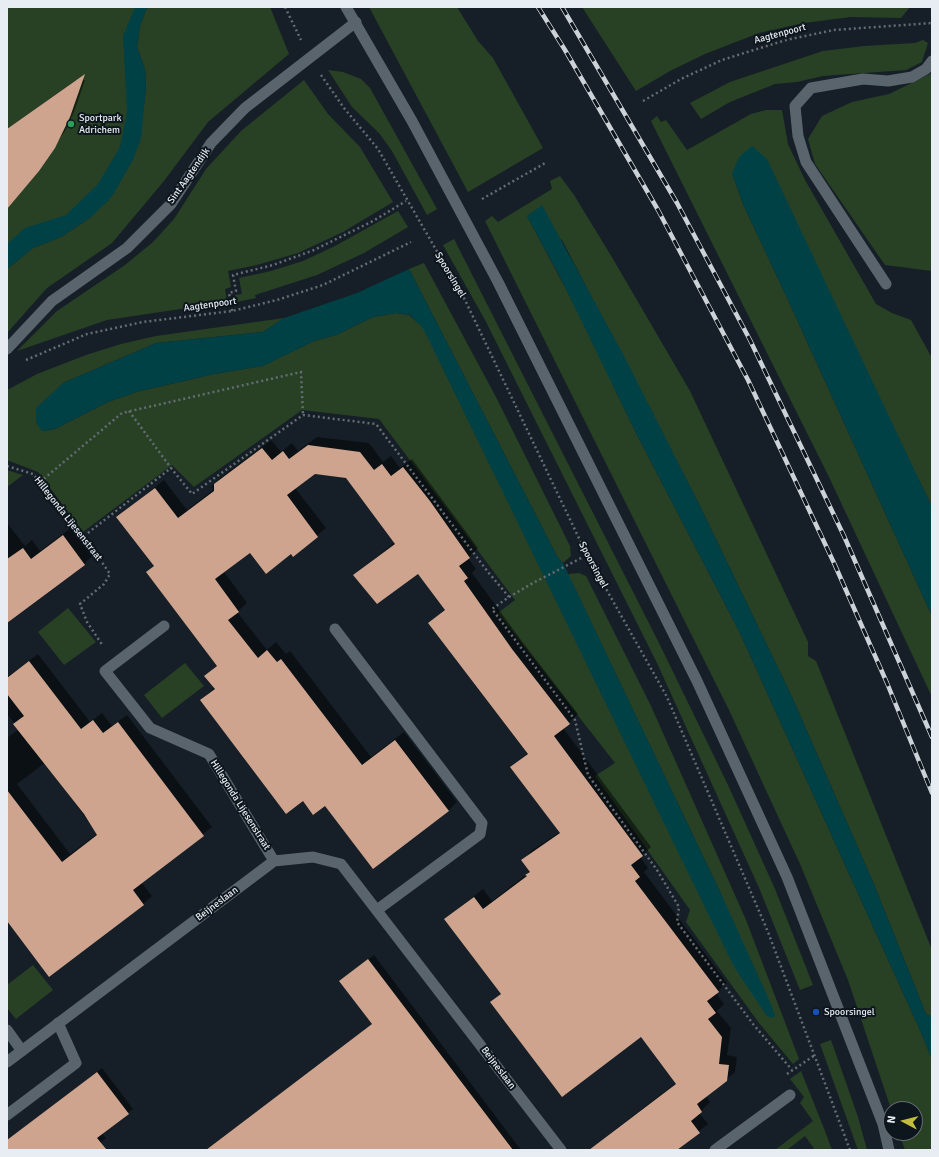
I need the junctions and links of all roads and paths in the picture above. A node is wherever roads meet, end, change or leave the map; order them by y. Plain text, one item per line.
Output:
1 (285, 7) edge
2 (346, 7) edge
3 (356, 22) junction
4 (932, 23) edge
5 (310, 58) junction
6 (932, 62) edge
7 (643, 101) dead end
8 (548, 162) dead end
9 (482, 199) dead end
10 (406, 201) junction
11 (411, 242) dead end
12 (886, 284) dead end
13 (232, 311) junction
14 (7, 349) edge
15 (24, 361) dead end
16 (129, 411) junction
17 (303, 415) junction
18 (7, 466) edge
19 (171, 468) junction
20 (40, 482) junction
21 (84, 536) junction
22 (587, 555) junction
23 (509, 597) junction
24 (164, 626) dead end
25 (335, 630) dead end
26 (115, 663) junction
27 (274, 861) junction
28 (376, 910) junction
29 (58, 1023) junction
30 (7, 1030) edge
31 (22, 1051) junction
32 (7, 1062) edge
33 (792, 1070) dead end
34 (790, 1095) dead end
35 (7, 1115) edge
36 (561, 1150) edge
37 (715, 1150) edge
38 (850, 1150) edge
39 (889, 1150) edge

1 - 5 path, Spoorsingel
2 - 3 street
3 - 5 street, Sint Aagtendijk
3 - 39 street
4 - 7 path, Aagtenpoort
5 - 10 path, Spoorsingel
5 - 14 street, Sint Aagtendijk
6 - 12 street
8 - 9 path
10 - 13 path
10 - 22 path, Spoorsingel
11 - 13 path, Aagtenpoort
13 - 15 path, Aagtenpoort
16 - 17 path
16 - 19 path
16 - 20 path
17 - 19 path
17 - 23 path
18 - 20 path, Hillegonda Lijesenstraat
19 - 21 path
20 - 21 path, Hillegonda Lijesenstraat
21 - 26 path, Hillegonda Lijesenstraat
22 - 23 path
22 - 38 path, Spoorsingel
23 - 33 path
24 - 26 street
25 - 28 street
26 - 27 street, Hillegonda Lijesenstraat
27 - 28 street, Beijneslaan
27 - 29 street, Beijneslaan
28 - 36 street, Beijneslaan
29 - 31 street, Beijneslaan
29 - 35 street
30 - 31 street
31 - 32 street, Beijneslaan
34 - 37 street

